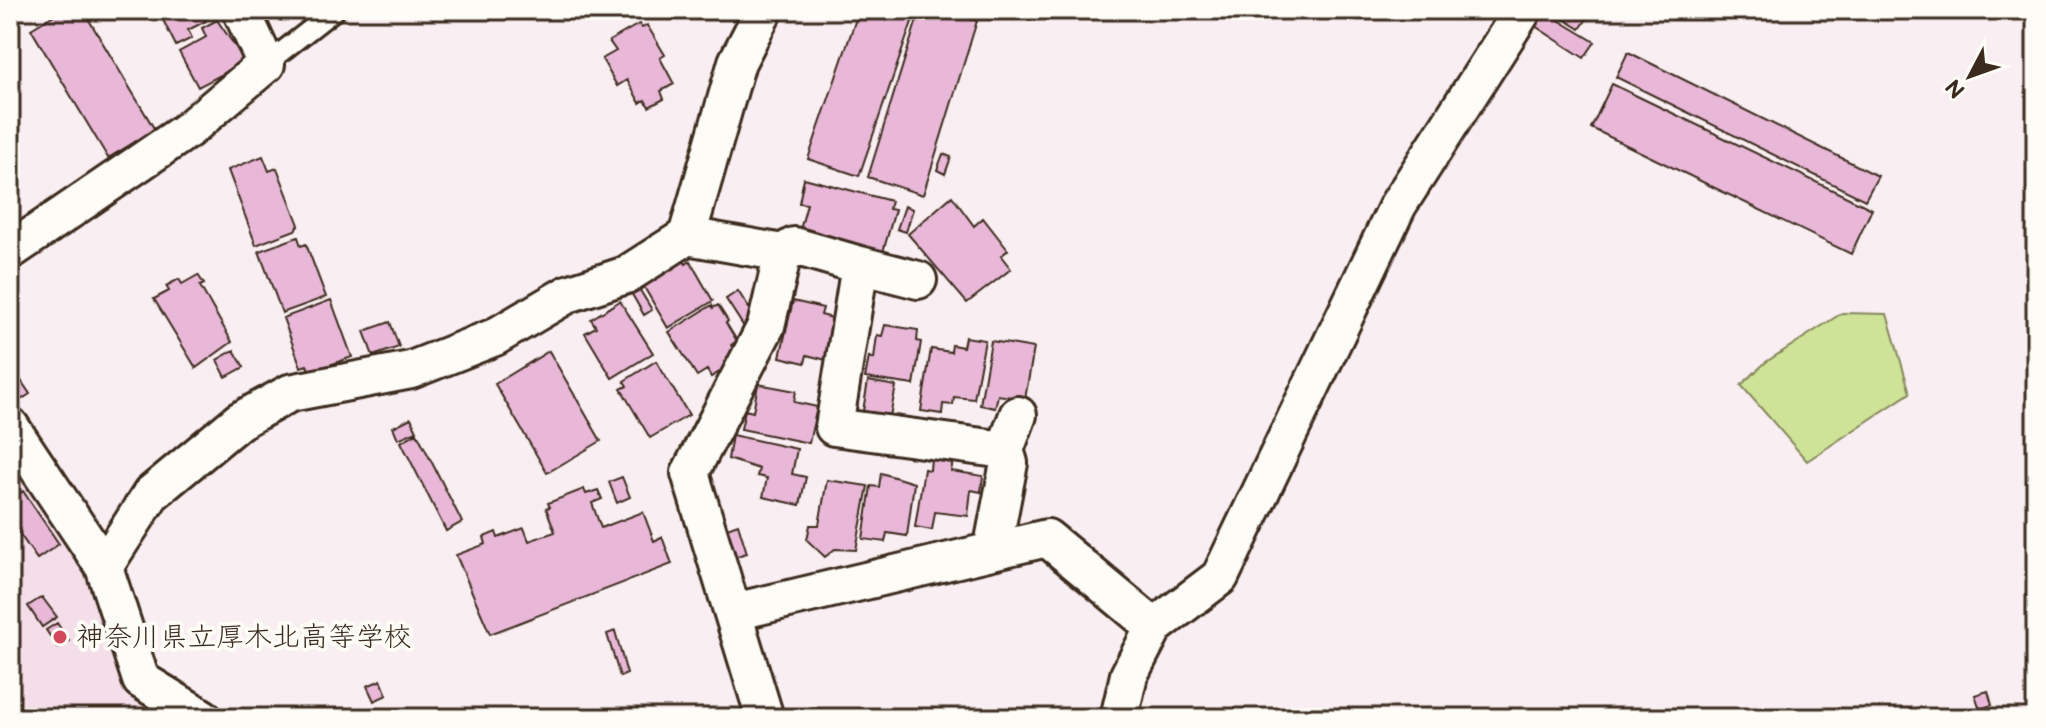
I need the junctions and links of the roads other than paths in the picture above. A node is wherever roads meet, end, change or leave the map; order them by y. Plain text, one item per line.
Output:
1 (241, 10) edge
2 (335, 10) edge
3 (764, 10) edge
4 (1523, 10) edge
5 (266, 64) junction
6 (687, 236) junction
7 (10, 251) edge
8 (783, 253) junction
9 (860, 265) junction
10 (918, 280) dead end
11 (1018, 415) dead end
12 (10, 426) edge
13 (1005, 450) junction
14 (992, 551) junction
15 (104, 567) junction
16 (734, 612) junction
17 (1154, 627) junction
18 (203, 718) edge
19 (765, 718) edge
20 (1119, 718) edge

1 - 5 street
2 - 5 lane
3 - 6 street
4 - 17 street
5 - 7 street
6 - 8 street
6 - 15 street
8 - 9 street
8 - 16 street
9 - 10 street
9 - 13 street
11 - 13 street
12 - 15 street
13 - 14 street
14 - 16 street
14 - 17 street
15 - 18 street
16 - 19 street
17 - 20 street

